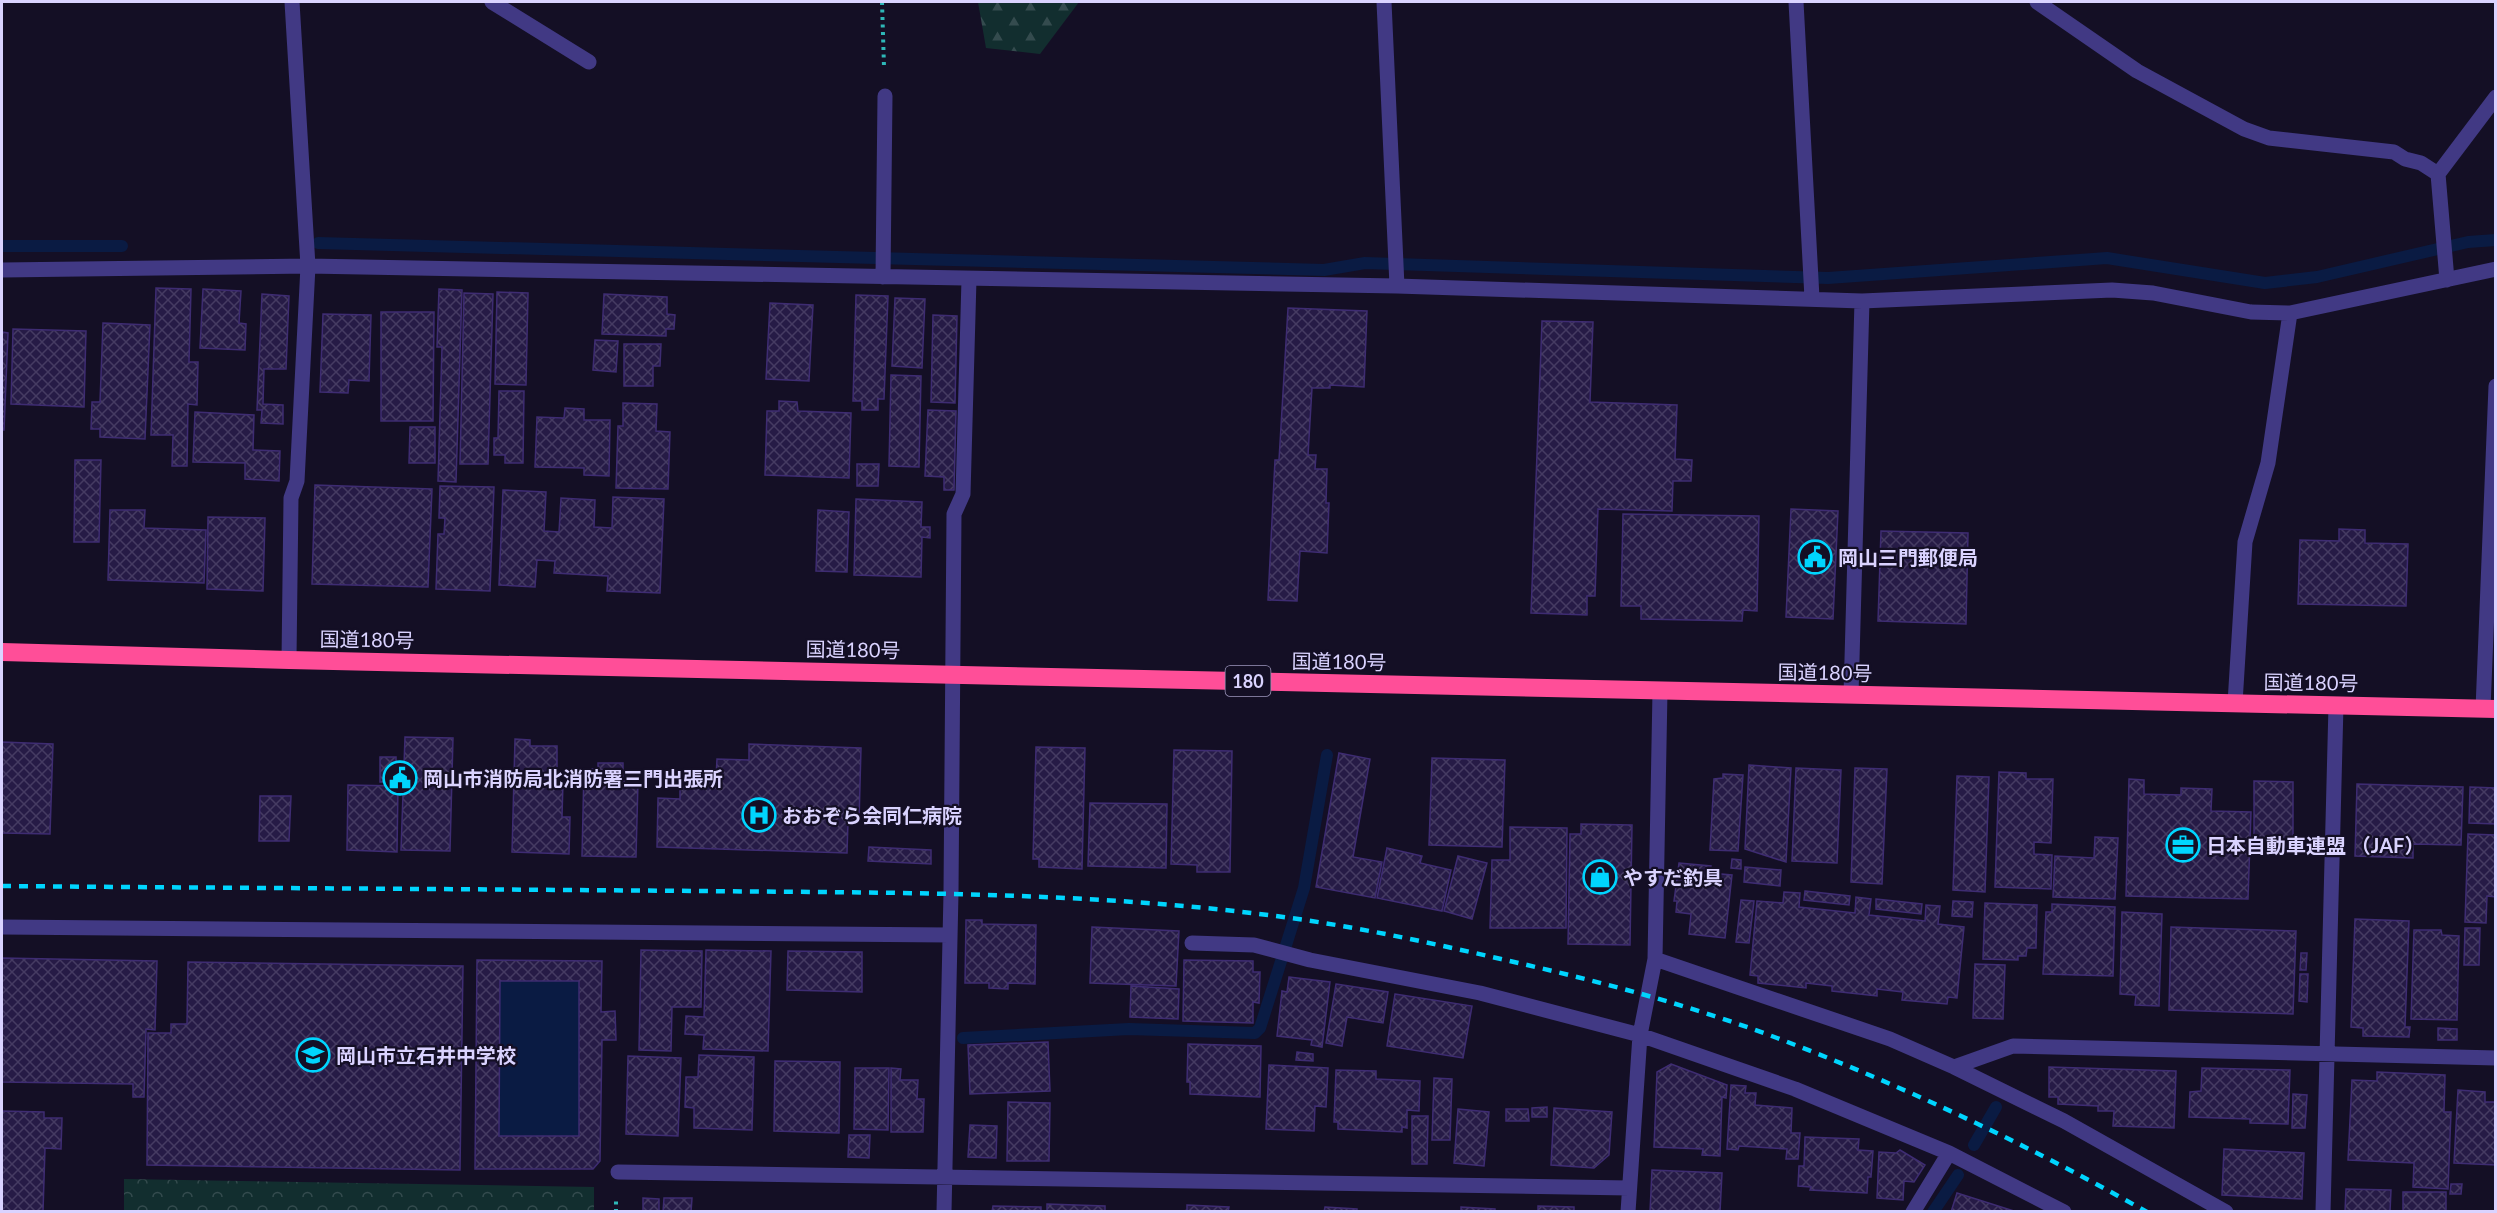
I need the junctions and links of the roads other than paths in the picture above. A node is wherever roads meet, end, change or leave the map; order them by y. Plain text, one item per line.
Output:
1 (292, 2) edge
2 (492, 2) edge
3 (1384, 2) edge
4 (1796, 2) edge
5 (2037, 2) edge
6 (589, 62) dead end
7 (885, 96) road end
8 (2496, 97) edge
9 (2438, 174) junction
10 (884, 263) junction
11 (308, 266) junction
12 (2496, 269) edge
13 (2, 270) edge
14 (969, 279) junction
15 (1397, 279) junction
16 (2447, 280) junction
17 (1811, 291) junction
18 (1862, 301) junction
19 (2290, 313) junction
20 (2496, 386) edge
21 (2, 652) edge
22 (289, 660) junction
23 (954, 674) junction
24 (1660, 691) junction
25 (1851, 695) junction
26 (2235, 703) junction
27 (2336, 705) junction
28 (2490, 709) edge
29 (2, 927) edge
30 (950, 935) junction
31 (1192, 943) dead end
32 (1655, 959) junction
33 (1640, 1035) junction
34 (2328, 1053) junction
35 (2496, 1058) edge
36 (1954, 1066) junction
37 (1949, 1153) junction
38 (618, 1172) dead end
39 (945, 1177) junction
40 (1629, 1188) junction
41 (944, 1212) edge
42 (1628, 1212) edge
43 (1913, 1212) edge
44 (2064, 1212) edge
45 (2226, 1212) edge
46 (2323, 1212) edge

1 - 11 street
2 - 6 street
3 - 15 street
4 - 17 street
5 - 9 street
7 - 10 street
8 - 9 street
9 - 16 street
10 - 11 street
10 - 14 street
11 - 13 street
11 - 22 street
12 - 16 street
14 - 15 street
14 - 23 street
15 - 17 street
16 - 19 street
17 - 18 street
18 - 19 street
18 - 25 street
19 - 26 street
20 - 28 street
21 - 22 highway, 国道180号 / 180
22 - 23 highway, 国道180号 / 180
23 - 24 highway, 国道180号 / 180
23 - 30 street
24 - 25 highway, 国道180号 / 180
24 - 32 street
25 - 26 highway, 国道180号 / 180
26 - 27 highway, 国道180号 / 180
27 - 28 highway, 国道180号 / 180
27 - 34 street
29 - 30 street
30 - 39 street
31 - 33 street
32 - 33 street
32 - 36 street
33 - 37 street
33 - 40 street
34 - 35 street
34 - 36 street
34 - 46 street
36 - 45 street
37 - 43 street
37 - 44 street
38 - 39 street
39 - 40 street
39 - 41 street
40 - 42 street

